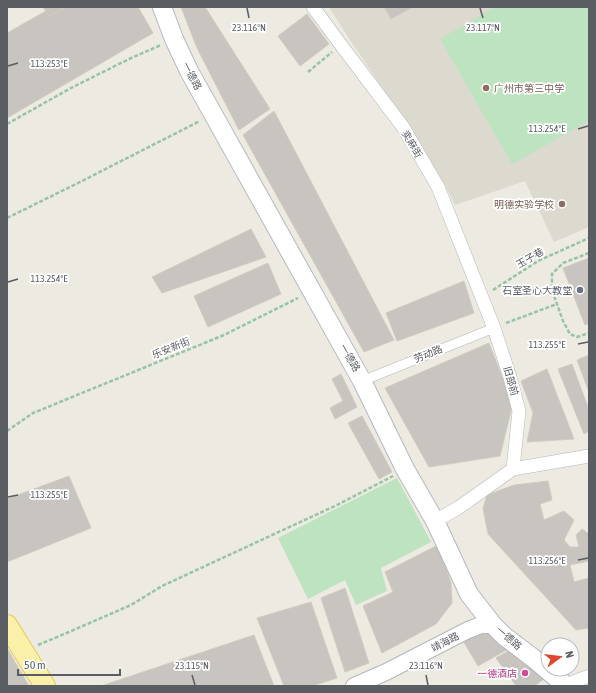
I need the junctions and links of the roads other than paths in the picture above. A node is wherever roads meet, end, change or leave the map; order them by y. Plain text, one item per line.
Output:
1 (162, 7) edge
2 (313, 7) edge
3 (482, 297) joint
4 (494, 328) junction
5 (362, 381) junction
6 (589, 456) edge
7 (513, 469) junction
8 (435, 521) junction
9 (7, 625) edge
10 (493, 625) junction
11 (589, 676) edge
12 (566, 685) edge
13 (45, 686) edge
14 (354, 686) edge

1 - 5 main road, 一德路
2 - 3 street, 卖麻街
3 - 4 street, 旧部前
4 - 5 street, 劳动路
4 - 7 street, 旧部前
5 - 8 main road, 一德路
6 - 7 street
7 - 8 street
8 - 10 main road, 一德路
9 - 13 main road
10 - 12 main road, 一德路
10 - 14 street, 靖海路
11 - 12 street

